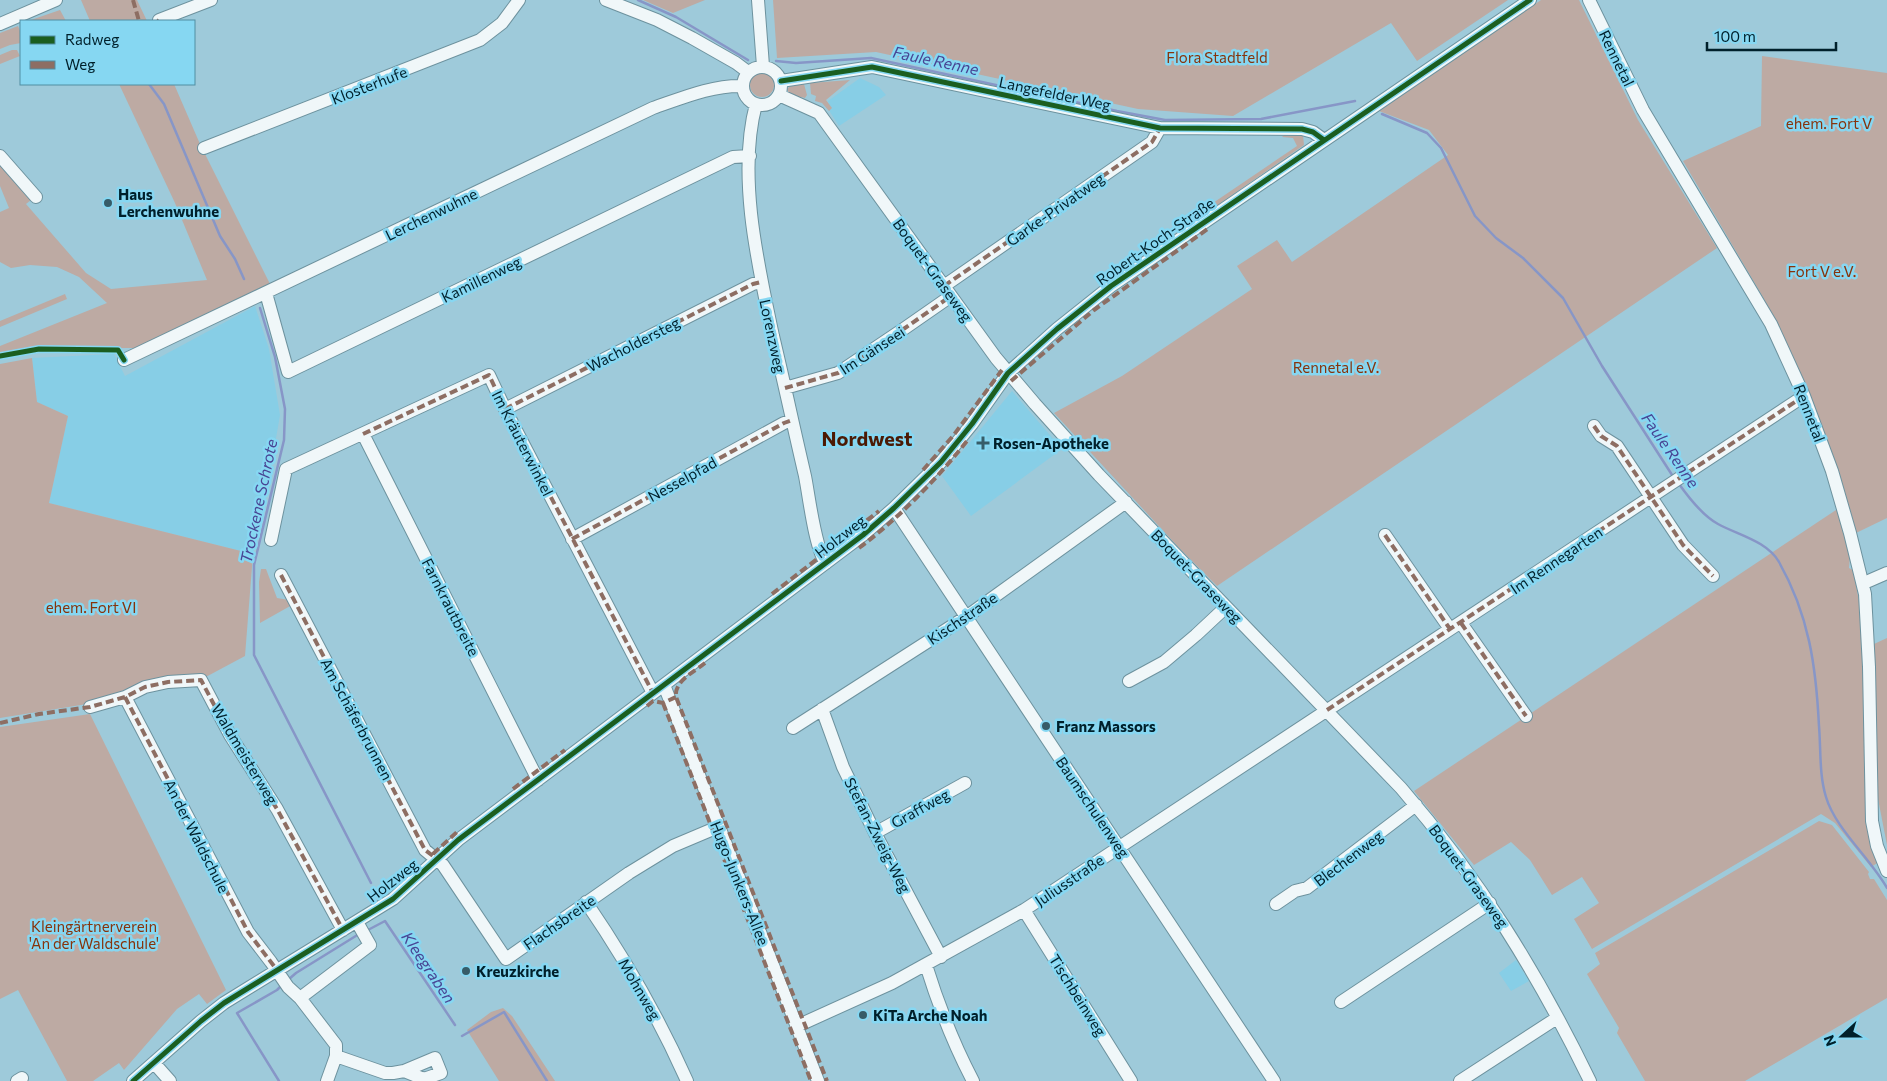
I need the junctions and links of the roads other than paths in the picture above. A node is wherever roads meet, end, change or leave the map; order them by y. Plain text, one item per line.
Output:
1 (56, 0) edge
2 (211, 0) edge
3 (519, 0) edge
4 (606, 0) edge
5 (758, 0) edge
6 (1530, 0) edge
7 (1590, 0) edge
8 (159, 20) dead end
9 (0, 24) edge
10 (763, 66) junction
11 (748, 72) junction
12 (781, 81) junction
13 (743, 86) junction
14 (779, 95) junction
15 (756, 104) junction
16 (1160, 128) junction
17 (1324, 140) junction
18 (204, 148) dead end
19 (0, 156) edge
20 (750, 156) junction
21 (36, 197) dead end
22 (761, 282) junction
23 (948, 291) junction
24 (266, 293) junction
25 (124, 360) dead end
26 (1008, 374) junction
27 (785, 388) junction
28 (1804, 396) junction
29 (505, 409) junction
30 (792, 420) junction
31 (1594, 426) dead end
32 (362, 434) junction
33 (1650, 497) junction
34 (1126, 502) junction
35 (894, 508) junction
36 (1385, 535) dead end
37 (572, 539) junction
38 (271, 540) dead end
39 (826, 563) junction
40 (1887, 573) edge
41 (281, 575) dead end
42 (1713, 576) dead end
43 (1864, 583) junction
44 (1226, 606) junction
45 (966, 617) junction
46 (1462, 623) junction
47 (1450, 629) junction
48 (1130, 681) dead end
49 (658, 689) junction
50 (125, 697) junction
51 (90, 708) dead end
52 (822, 709) junction
53 (1327, 710) junction
54 (1526, 716) dead end
55 (794, 728) dead end
56 (538, 780) junction
57 (965, 783) dead end
58 (1416, 806) junction
59 (718, 827) junction
60 (875, 833) junction
61 (1119, 847) junction
62 (437, 859) junction
63 (1887, 871) edge
64 (586, 902) junction
65 (1490, 903) junction
66 (1276, 904) dead end
67 (1024, 910) junction
68 (343, 930) junction
69 (361, 930) junction
70 (941, 957) junction
71 (926, 965) junction
72 (282, 978) junction
73 (300, 998) junction
74 (1341, 1002) dead end
75 (1557, 1018) junction
76 (797, 1026) junction
77 (336, 1056) junction
78 (154, 1063) junction
79 (404, 1070) dead end
80 (133, 1081) edge
81 (170, 1081) edge
82 (326, 1081) edge
83 (688, 1081) edge
84 (818, 1081) edge
85 (973, 1081) edge
86 (1131, 1081) edge
87 (1274, 1081) edge
88 (1460, 1081) edge
89 (1590, 1081) edge

1 - 9 street
2 - 8 street
3 - 18 street, Klosterhufe
4 - 11 street
5 - 10 street
6 - 17 street, Robert-Koch-Straße
7 - 28 street, Rennetal
10 - 11 street
10 - 12 street
11 - 13 street
12 - 14 street
12 - 16 street, Langefelder Weg
13 - 15 street
13 - 24 street, Lerchenwuhne
14 - 15 street
14 - 23 street, Boquet-Graseweg
15 - 20 street, Lorenzweg
16 - 17 street, Langefelder Weg
16 - 23 street, Garke-Privatweg
17 - 26 street, Robert-Koch-Straße
19 - 21 street
20 - 22 street, Lorenzweg
20 - 24 street, Kamillenweg
22 - 27 street, Lorenzweg
22 - 29 street, Wacholdersteg
23 - 26 street, Boquet-Graseweg
23 - 27 street, Im Gänseei
24 - 25 street, Lerchenwuhne
26 - 34 street, Boquet-Graseweg
26 - 35 street, Holzweg
27 - 30 street, Lorenzweg
28 - 33 street, Im Rennegarten
28 - 43 street, Rennetal
29 - 32 street, Im Kräuterwinkel
29 - 37 street, Im Kräuterwinkel
30 - 37 street, Nesselpfad
30 - 39 street, Lorenzweg
31 - 33 street
32 - 38 street, Im Kräuterwinkel
32 - 56 street, Farnkrautbreite
33 - 42 street
33 - 46 street, Im Rennegarten
34 - 44 street, Boquet-Graseweg
34 - 45 street, Kischstraße
35 - 39 street, Holzweg
35 - 45 street, Baumschulenweg
36 - 47 street
37 - 49 street, Im Kräuterwinkel
39 - 49 street, Holzweg
40 - 43 street
41 - 62 street, Am Schäferbrunnen
43 - 63 street, Rennetal
44 - 48 street
44 - 53 street, Boquet-Graseweg
45 - 52 street, Kischstraße
45 - 61 street, Baumschulenweg
46 - 47 street, Im Rennegarten
46 - 54 street
47 - 53 street, Im Rennegarten
49 - 56 street, Holzweg
49 - 59 street, Hugo-Junkers-Allee
50 - 51 street, Waldmeisterweg
50 - 68 street, Waldmeisterweg
50 - 72 street, An der Waldschule
52 - 55 street, Kischstraße
52 - 60 street, Stefan-Zweig-Weg
53 - 58 street, Boquet-Graseweg
53 - 61 street, Juliusstraße
56 - 62 street, Holzweg
57 - 60 street, Graffweg
58 - 65 street, Boquet-Graseweg
58 - 66 street, Blechenweg
59 - 64 street, Flachsbreite
59 - 76 street, Hugo-Junkers-Allee
60 - 70 street, Stefan-Zweig-Weg
61 - 67 street, Juliusstraße
61 - 87 street, Baumschulenweg
62 - 64 street, Flachsbreite
62 - 69 street, Holzweg
64 - 83 street, Mohnweg
65 - 74 street
65 - 75 street, Boquet-Graseweg
67 - 70 street, Juliusstraße
67 - 86 street, Tischbeinweg
68 - 69 street, Holzweg
68 - 72 street, Holzweg
69 - 73 street
70 - 71 street, Juliusstraße
71 - 76 street, Juliusstraße
71 - 85 street
72 - 73 street, An der Waldschule
72 - 78 street, Holzweg
73 - 77 street, An der Waldschule
75 - 88 street
75 - 89 street, Boquet-Graseweg
76 - 84 street, Hugo-Junkers-Allee
77 - 79 street
77 - 82 street
78 - 80 street, Holzweg
78 - 81 street

